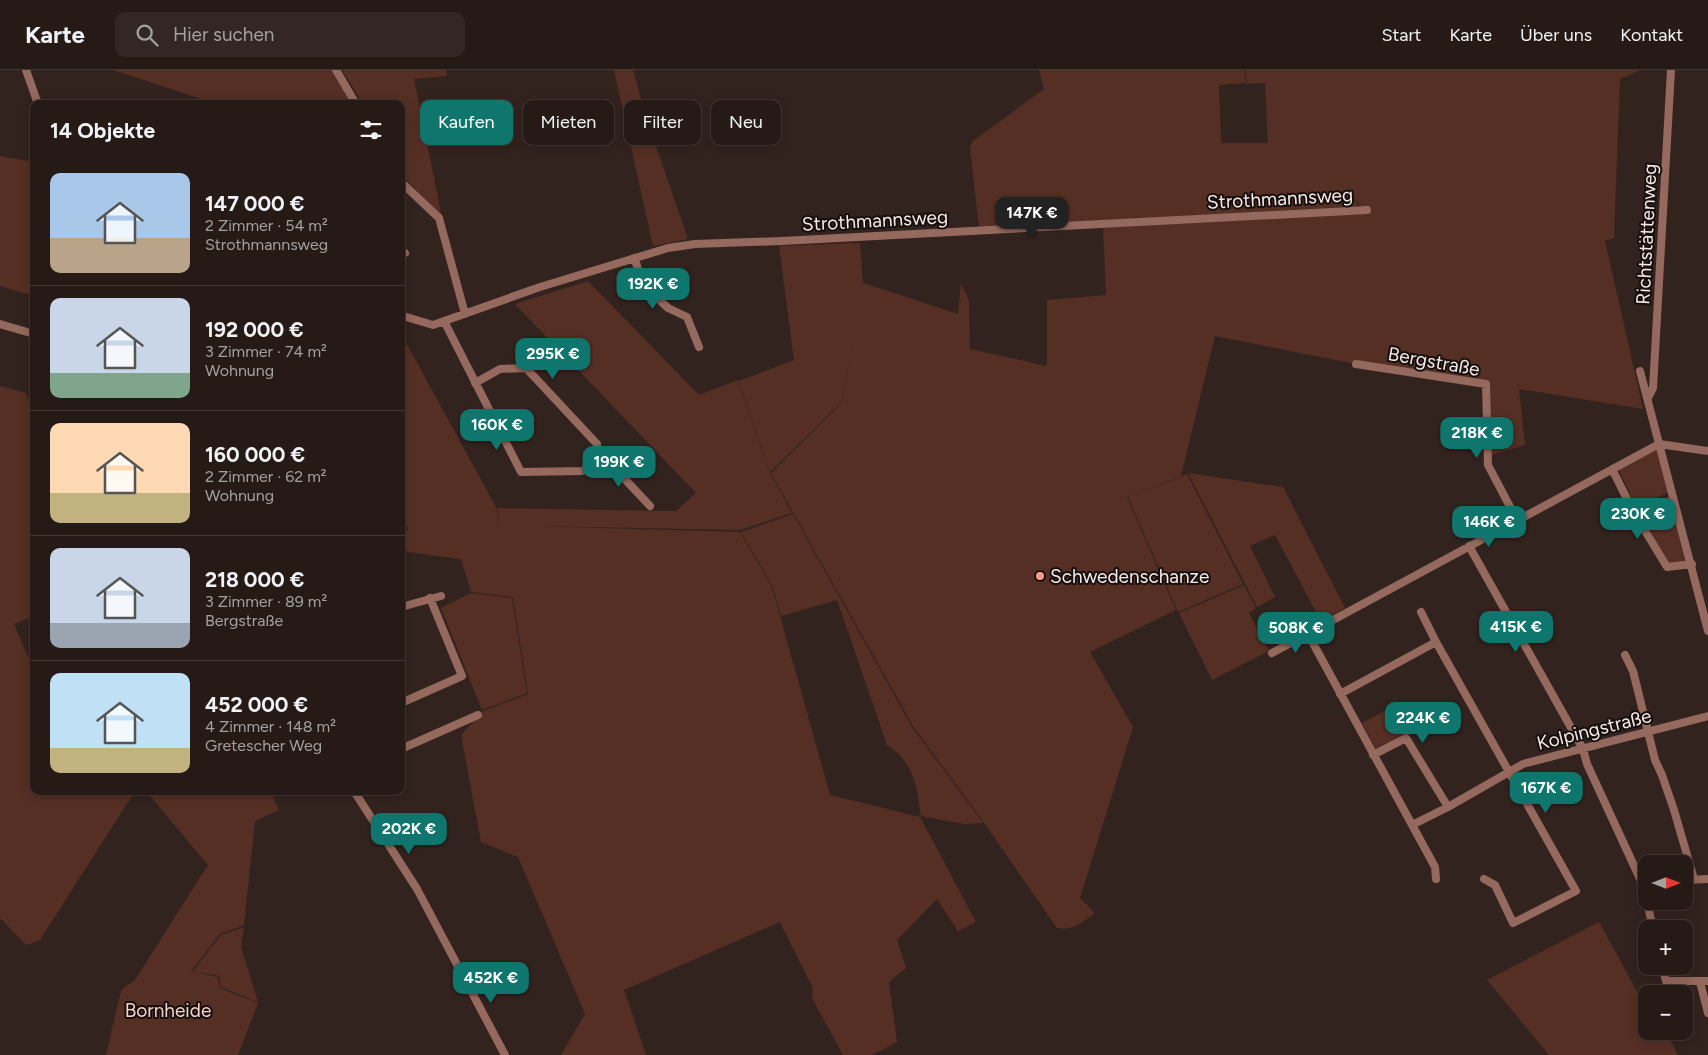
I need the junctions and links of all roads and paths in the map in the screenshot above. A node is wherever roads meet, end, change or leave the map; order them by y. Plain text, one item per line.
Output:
1 (26, 70) edge
2 (336, 70) edge
3 (1671, 70) edge
4 (37, 100) edge
5 (354, 100) edge
6 (405, 186) edge
7 (1367, 210) dead end
8 (634, 258) junction
9 (465, 314) junction
10 (405, 318) edge
11 (444, 321) junction
12 (0, 324) edge
13 (30, 333) edge
14 (699, 347) dead end
15 (1356, 364) dead end
16 (1640, 371) dead end
17 (475, 382) junction
18 (1648, 398) junction
19 (1659, 444) junction
20 (1708, 451) edge
21 (598, 455) junction
22 (1612, 469) junction
23 (650, 506) dead end
24 (1517, 520) junction
25 (1469, 546) junction
26 (1692, 564) junction
27 (441, 596) dead end
28 (430, 598) junction
29 (405, 606) edge
30 (1421, 612) dead end
31 (1708, 631) edge
32 (1308, 634) junction
33 (1436, 642) junction
34 (1272, 653) dead end
35 (1625, 656) dead end
36 (1340, 694) junction
37 (405, 701) edge
38 (478, 715) dead end
39 (1708, 716) edge
40 (1647, 733) junction
41 (405, 747) edge
42 (1583, 749) junction
43 (1373, 754) junction
44 (1509, 772) junction
45 (357, 795) edge
46 (1448, 807) junction
47 (1412, 825) junction
48 (1638, 870) edge
49 (1436, 879) dead end
50 (1484, 879) dead end
51 (1694, 879) joint
52 (1708, 879) edge
53 (1664, 975) edge
54 (1704, 982) edge
55 (1708, 1013) edge
56 (506, 1055) edge

1 - 4 street
2 - 5 street
3 - 18 street, Richtstättenweg
6 - 9 street
7 - 8 street, Strothmannsweg
8 - 9 street, Strothmannsweg
8 - 14 street
9 - 11 street, Strothmannsweg
10 - 11 street, Strothmannsweg
11 - 17 street
12 - 13 street
15 - 24 street, Bergstraße
16 - 18 street, Richtstättenweg
17 - 21 street
17 - 21 street
18 - 19 street, Richtstättenweg
19 - 20 street
19 - 22 street
19 - 26 street, Richtstättenweg
21 - 23 street
22 - 24 street
22 - 26 street
24 - 25 street
25 - 32 street
25 - 42 street
26 - 31 street, Richtstättenweg
27 - 28 street
28 - 29 street
28 - 37 street
30 - 33 street
32 - 34 street
32 - 36 street
33 - 36 street
33 - 44 street
35 - 40 street
36 - 43 street
38 - 41 street
39 - 40 street, Kolpingstraße
40 - 42 street, Kolpingstraße
40 - 51 street
42 - 44 street, Kolpingstraße
42 - 48 street
43 - 46 street
43 - 47 street
44 - 46 street, Kolpingstraße
44 - 50 street
45 - 56 street
46 - 47 street, Kolpingstraße
47 - 49 street
51 - 52 street
53 - 54 street
54 - 55 street

